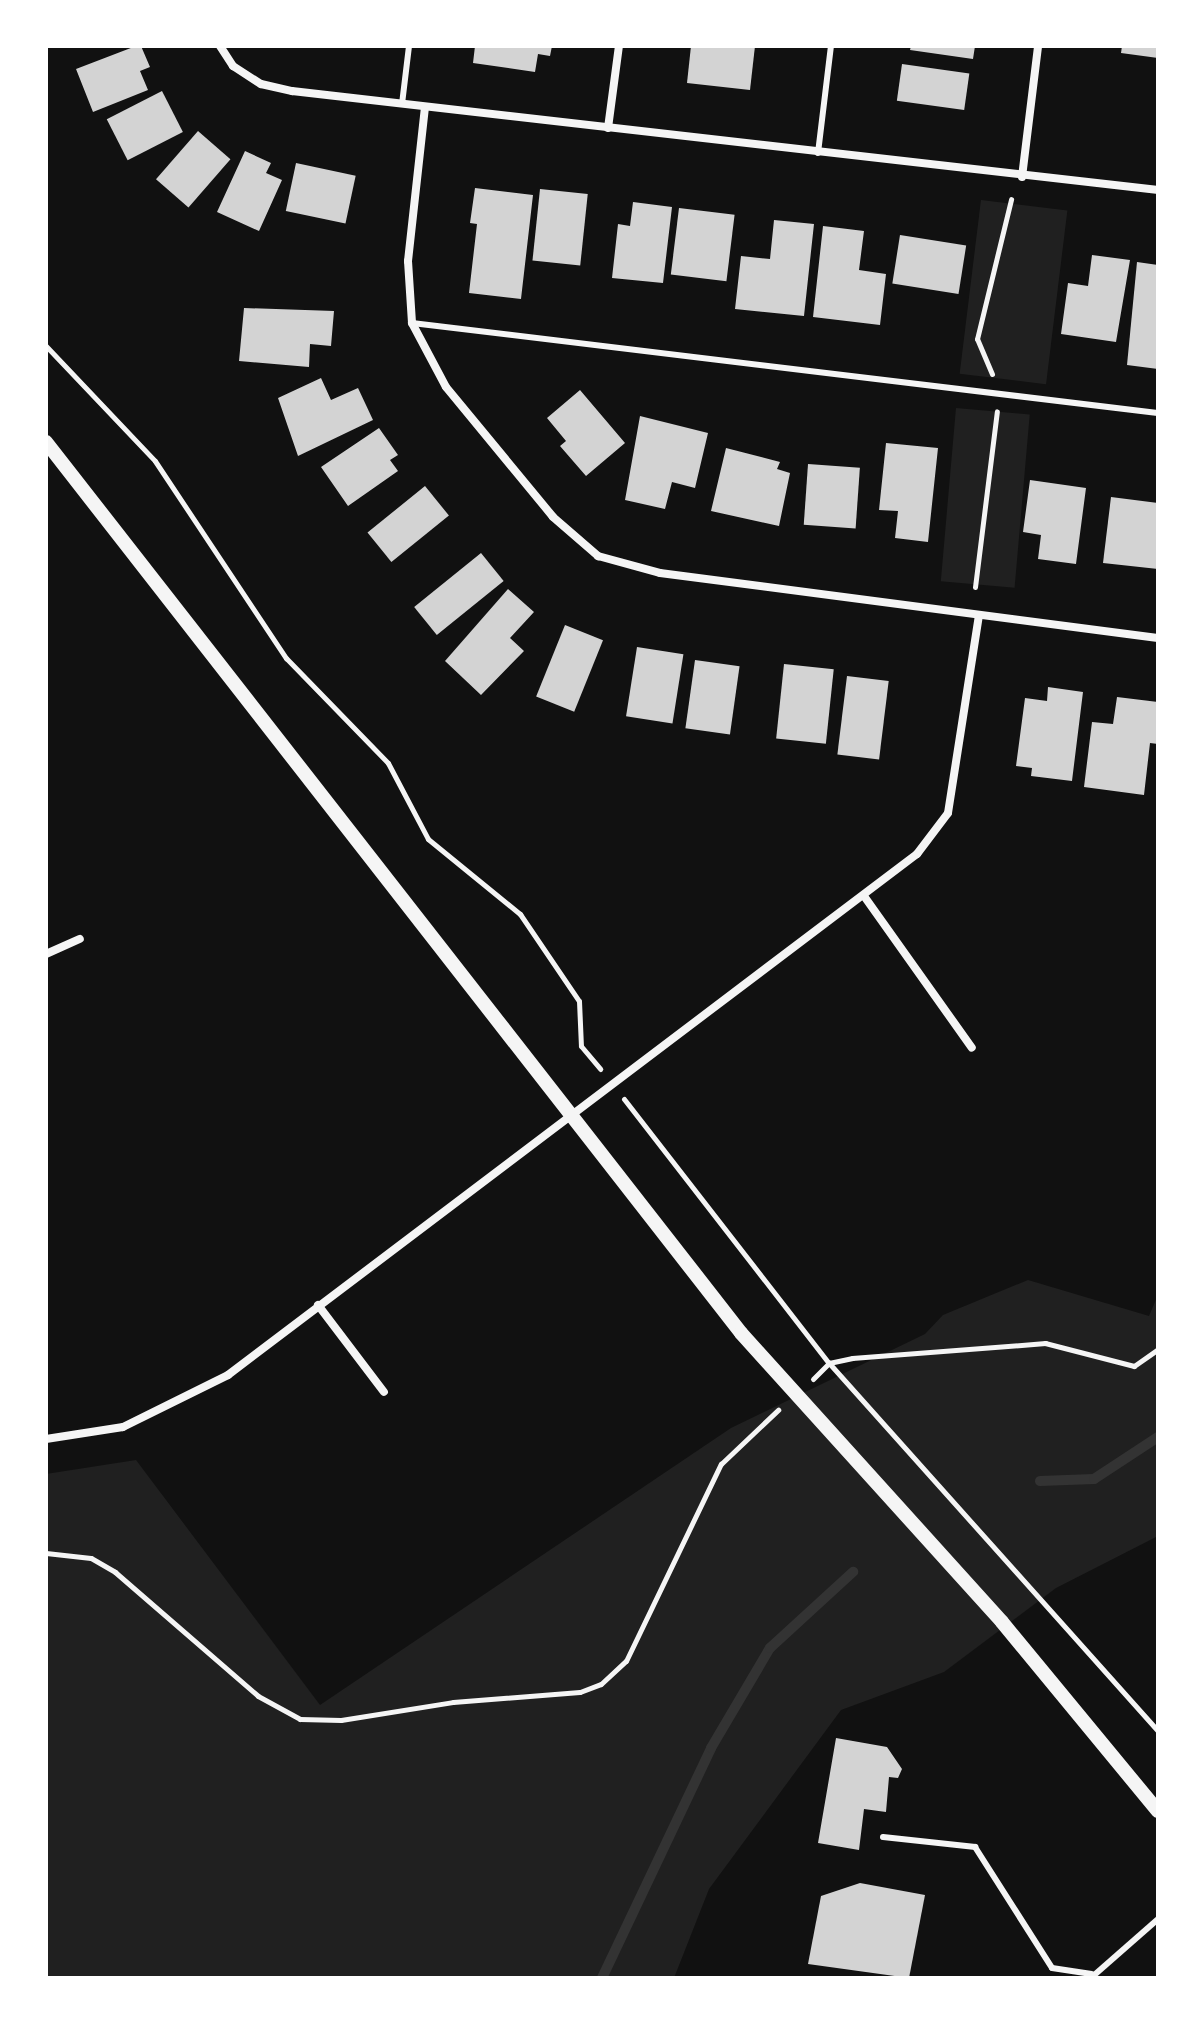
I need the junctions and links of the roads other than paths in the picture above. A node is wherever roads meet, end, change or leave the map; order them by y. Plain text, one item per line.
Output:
1 (220, 46) edge
2 (409, 46) edge
3 (619, 46) edge
4 (831, 46) edge
5 (1038, 46) edge
6 (402, 104) junction
7 (425, 107) junction
8 (608, 128) junction
9 (818, 153) junction
10 (1022, 177) junction
11 (1158, 190) edge
12 (412, 323) junction
13 (1158, 413) edge
14 (46, 442) edge
15 (979, 616) junction
16 (1158, 638) edge
17 (864, 896) junction
18 (80, 939) dead end
19 (46, 954) edge
20 (972, 1048) dead end
21 (571, 1115) junction
22 (318, 1305) junction
23 (384, 1392) dead end
24 (46, 1439) edge
25 (1158, 1811) edge
26 (883, 1837) dead end
27 (1158, 1919) edge
28 (1092, 1976) edge

1 - 6 street
2 - 6 lane
3 - 8 street
4 - 9 lane
5 - 10 street
6 - 7 street
7 - 8 street
7 - 12 street
8 - 9 street
9 - 10 street
10 - 11 street
12 - 13 lane
12 - 15 street
14 - 21 street
15 - 16 street
15 - 17 street
17 - 20 street
17 - 21 street
18 - 19 street
21 - 22 street
21 - 25 street
22 - 23 street
22 - 24 street
26 - 28 lane
27 - 28 lane

